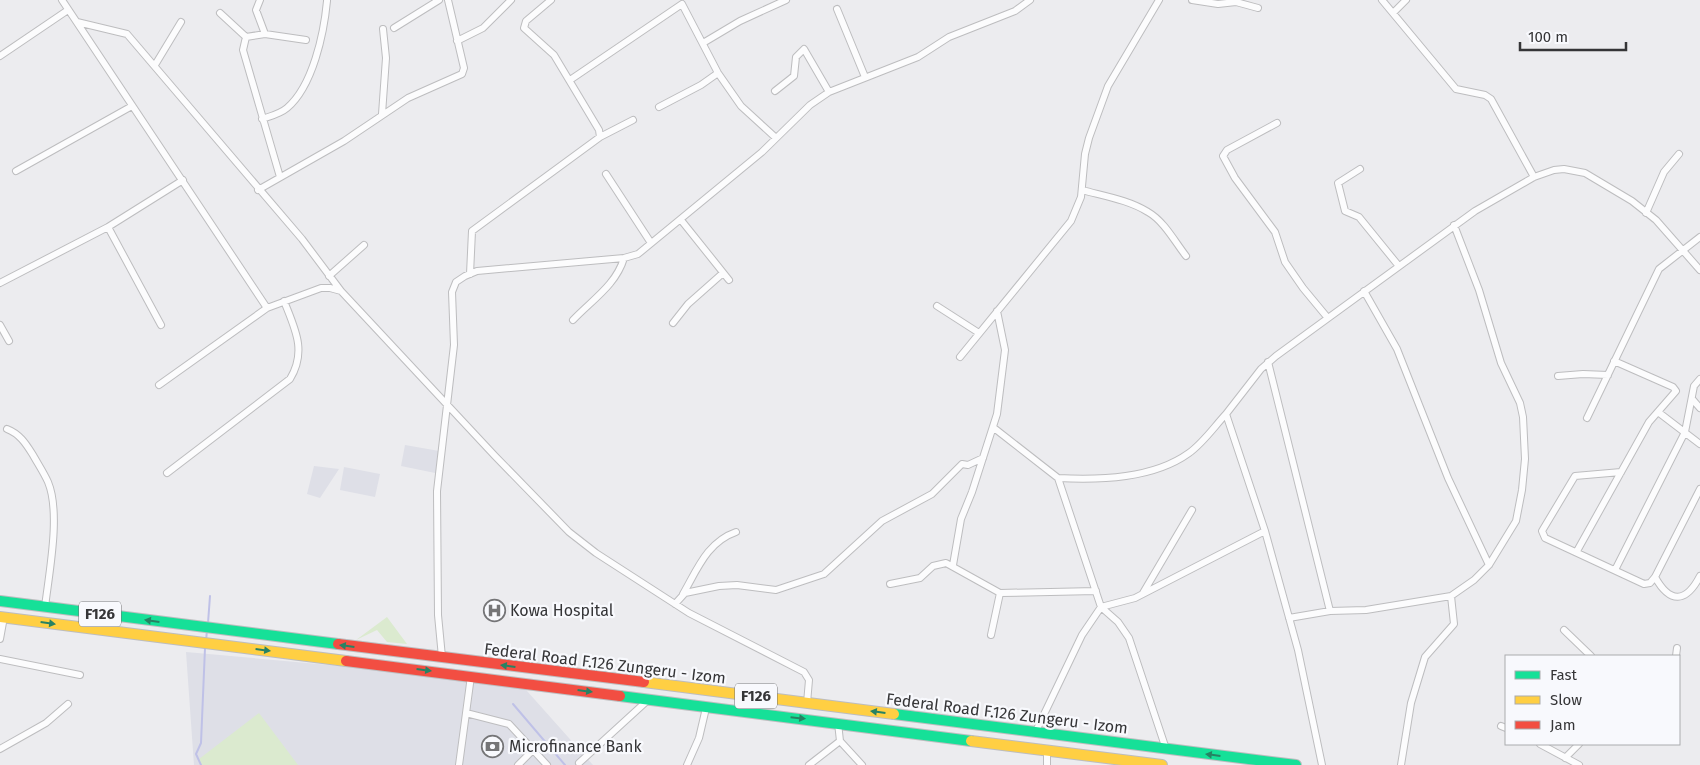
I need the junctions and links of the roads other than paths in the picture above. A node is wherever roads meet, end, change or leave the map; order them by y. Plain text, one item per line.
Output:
1 (62, 0) edge
2 (260, 0) edge
3 (439, 0) edge
4 (448, 0) edge
5 (551, 0) edge
6 (786, 0) edge
7 (1030, 0) edge
8 (1159, 0) edge
9 (1192, 0) edge
10 (1382, 0) edge
11 (1406, 0) edge
12 (327, 1) edge
13 (508, 1) edge
14 (1258, 8) dead end
15 (837, 9) dead end
16 (68, 10) junction
17 (220, 13) dead end
18 (1393, 13) junction
19 (77, 22) junction
20 (182, 22) dead end
21 (394, 28) dead end
22 (383, 29) dead end
23 (266, 34) junction
24 (246, 37) junction
25 (306, 40) dead end
26 (457, 41) junction
27 (703, 44) junction
28 (0, 56) edge
29 (155, 66) junction
30 (718, 73) junction
31 (865, 77) junction
32 (570, 80) junction
33 (775, 91) dead end
34 (829, 92) junction
35 (132, 106) junction
36 (659, 107) dead end
37 (382, 114) junction
38 (262, 119) junction
39 (633, 120) dead end
40 (1277, 123) dead end
41 (600, 137) junction
42 (776, 138) junction
43 (1679, 154) dead end
44 (1360, 169) dead end
45 (16, 171) dead end
46 (606, 174) dead end
47 (280, 177) junction
48 (1534, 177) junction
49 (183, 180) junction
50 (258, 190) junction
51 (1082, 190) junction
52 (1646, 212) junction
53 (681, 220) junction
54 (1454, 225) junction
55 (108, 227) junction
56 (1700, 237) edge
57 (651, 243) junction
58 (364, 245) dead end
59 (1682, 250) junction
60 (1186, 256) dead end
61 (624, 258) junction
62 (1398, 266) junction
63 (1700, 270) edge
64 (723, 272) junction
65 (470, 274) junction
66 (329, 276) junction
67 (729, 280) dead end
68 (0, 283) edge
69 (1364, 290) junction
70 (340, 291) junction
71 (284, 301) junction
72 (937, 306) dead end
73 (267, 308) junction
74 (997, 311) junction
75 (1327, 317) junction
76 (573, 320) dead end
77 (673, 323) dead end
78 (0, 325) edge
79 (161, 325) dead end
80 (979, 333) junction
81 (9, 341) dead end
82 (960, 357) dead end
83 (1614, 361) junction
84 (1268, 362) junction
85 (1608, 375) junction
86 (1558, 376) dead end
87 (1700, 379) edge
88 (159, 385) dead end
89 (1693, 400) junction
90 (448, 405) junction
91 (1700, 408) edge
92 (1658, 412) junction
93 (1226, 414) junction
94 (1587, 418) dead end
95 (994, 428) junction
96 (7, 429) dead end
97 (1685, 432) junction
98 (1700, 444) edge
99 (983, 458) junction
100 (1621, 472) junction
101 (167, 473) dead end
102 (1058, 478) junction
103 (1700, 489) edge
104 (1192, 510) dead end
105 (1265, 531) junction
106 (736, 532) dead end
107 (1577, 551) junction
108 (953, 565) junction
109 (1489, 565) junction
110 (1615, 570) junction
111 (1700, 576) edge
112 (1655, 577) junction
113 (890, 584) dead end
114 (1698, 587) edge
115 (1096, 591) junction
116 (1000, 593) junction
117 (683, 594) junction
118 (1142, 594) junction
119 (1450, 596) junction
120 (0, 601) edge
121 (676, 604) junction
122 (46, 607) junction
123 (1101, 607) junction
124 (1330, 611) junction
125 (2, 617) edge
126 (1289, 618) junction
127 (1564, 630) dead end
128 (990, 636) dead end
129 (0, 639) edge
130 (1677, 648) dead end
131 (1590, 655) edge
132 (1676, 655) edge
133 (442, 658) junction
134 (0, 659) edge
135 (80, 675) dead end
136 (471, 676) junction
137 (672, 686) junction
138 (649, 699) junction
139 (669, 702) junction
140 (807, 703) junction
141 (68, 704) dead end
142 (706, 708) junction
143 (466, 713) junction
144 (838, 723) junction
145 (1036, 731) junction
146 (840, 741) junction
147 (1542, 745) edge
148 (1578, 745) edge
149 (0, 749) edge
150 (534, 749) junction
151 (1047, 749) junction
152 (1166, 749) junction
153 (1565, 758) junction
154 (579, 763) dead end
155 (1142, 764) edge
156 (459, 765) edge
157 (518, 765) edge
158 (547, 765) edge
159 (686, 765) edge
160 (809, 765) edge
161 (862, 765) edge
162 (1047, 765) edge
163 (1162, 765) edge
164 (1296, 765) edge
165 (1322, 765) edge
166 (1401, 765) edge
167 (1579, 765) edge

1 - 16 street
2 - 23 street
3 - 21 street
4 - 26 street
5 - 32 street
6 - 27 street
7 - 31 street
8 - 51 street
9 - 14 street
10 - 18 street
11 - 18 street
12 - 38 street
13 - 26 street
15 - 31 street
16 - 19 street
16 - 28 street
17 - 24 street
18 - 48 street
19 - 29 street
19 - 35 street
20 - 29 street
22 - 37 street
23 - 24 street
23 - 25 street
24 - 38 street
26 - 37 street
27 - 30 street
27 - 32 street
29 - 50 street
30 - 36 street
30 - 42 street
31 - 34 street
32 - 41 street
33 - 34 street
34 - 42 street
35 - 45 street
35 - 49 street
37 - 47 street
38 - 47 street
39 - 41 street
40 - 75 street
41 - 65 street
42 - 53 street
43 - 52 street
44 - 62 street
46 - 57 street
47 - 50 street
48 - 52 street
48 - 54 street
49 - 55 street
49 - 73 street
50 - 66 street
51 - 60 street
51 - 74 street
52 - 59 street
53 - 57 street
53 - 64 street
54 - 62 street
54 - 109 street
55 - 68 street
55 - 79 street
56 - 59 street
57 - 61 street
58 - 66 street
59 - 63 street
59 - 83 street
61 - 65 street
61 - 76 street
62 - 69 street
64 - 67 street
64 - 77 street
65 - 90 street
66 - 70 street
69 - 75 street
69 - 109 street
70 - 71 street
70 - 90 street
71 - 73 street
71 - 101 street
72 - 80 street
73 - 88 street
74 - 80 street
74 - 95 street
75 - 84 street
78 - 81 street
80 - 82 street
83 - 85 street
83 - 92 street
84 - 93 street
84 - 124 street
85 - 86 street
85 - 94 street
87 - 89 street
89 - 91 street
89 - 97 street
90 - 121 street
90 - 133 street
92 - 97 street
92 - 100 street
93 - 102 street
93 - 105 street
95 - 99 street
95 - 102 street
96 - 122 street
97 - 98 street
97 - 110 street
99 - 108 street
99 - 117 street
100 - 107 street
100 - 107 street
102 - 115 street
103 - 112 street
104 - 118 street
105 - 118 street
105 - 126 street
106 - 117 street
107 - 110 street
108 - 113 street
108 - 116 street
109 - 119 street
110 - 112 street
111 - 114 street
112 - 114 street
115 - 116 street
115 - 123 street
116 - 128 street
117 - 121 street
118 - 123 street
119 - 124 street
119 - 166 street
120 - 122 main road, Federal Road F.126 Zungeru - Izom / F126
121 - 140 street
133 -> 122 main road, Federal Road F.126 Zungeru - Izom / F126
123 - 145 street
123 - 152 street
124 - 126 street
125 - 129 street
125 -> 136 main road, Federal Road F.126 Zungeru - Izom / F126
126 - 165 street
127 - 131 street
130 - 132 street
137 -> 133 main road, Federal Road F.126 Zungeru - Izom / F126
134 - 135 street
136 -> 138 main road, Federal Road F.126 Zungeru - Izom / F126
136 - 143 street
137 - 139 main road
137 - 140 main road, Federal Road F.126 Zungeru - Izom / F126
138 - 139 main road, Federal Road F.126 Zungeru - Izom / F126
138 - 154 street
139 - 142 main road, Federal Road F.126 Zungeru - Izom / F126
145 -> 140 main road, Federal Road F.126 Zungeru - Izom / F126
141 - 149 street
142 -> 144 main road, Federal Road F.126 Zungeru - Izom / F126
142 - 159 street
143 - 150 street
143 - 156 street
144 - 146 street
144 - 151 main road, Federal Road F.126 Zungeru - Izom / F126
145 - 152 main road, Federal Road F.126 Zungeru - Izom / F126
146 - 160 street
146 - 161 street
147 - 153 street
148 - 153 street
150 - 157 street
150 - 158 street
151 - 155 main road, Federal Road F.126 Zungeru - Izom / F126
151 - 162 street
164 -> 152 main road, Federal Road F.126 Zungeru - Izom / F126
153 - 167 street
155 - 163 main road, Federal Road F.126 Zungeru - Izom / F126

